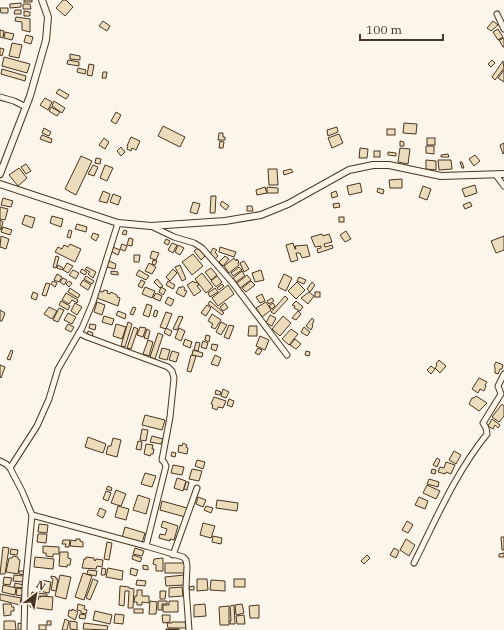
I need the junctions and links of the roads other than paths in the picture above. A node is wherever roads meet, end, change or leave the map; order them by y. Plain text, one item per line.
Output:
1 (42, 0) edge
2 (497, 14) dead end
3 (504, 29) edge
4 (0, 98) edge
5 (26, 107) junction
6 (0, 174) edge
7 (504, 174) edge
8 (496, 175) junction
9 (0, 184) edge
10 (504, 186) edge
11 (118, 223) junction
12 (151, 226) junction
13 (79, 333) junction
14 (287, 355) dead end
15 (504, 374) edge
16 (0, 461) edge
17 (10, 468) junction
18 (197, 488) dead end
19 (32, 515) junction
20 (146, 546) junction
21 (173, 555) junction
22 (414, 563) dead end
23 (24, 630) edge
24 (189, 630) edge

1 - 5 street
2 - 3 street
4 - 5 street
5 - 6 street
7 - 8 street
8 - 10 street
8 - 12 street
9 - 11 street
11 - 12 street
11 - 13 street
12 - 14 street
13 - 17 street
13 - 20 street
15 - 22 street
16 - 17 street
17 - 19 street
18 - 21 street
19 - 20 street
19 - 23 street
20 - 21 street
21 - 24 street

